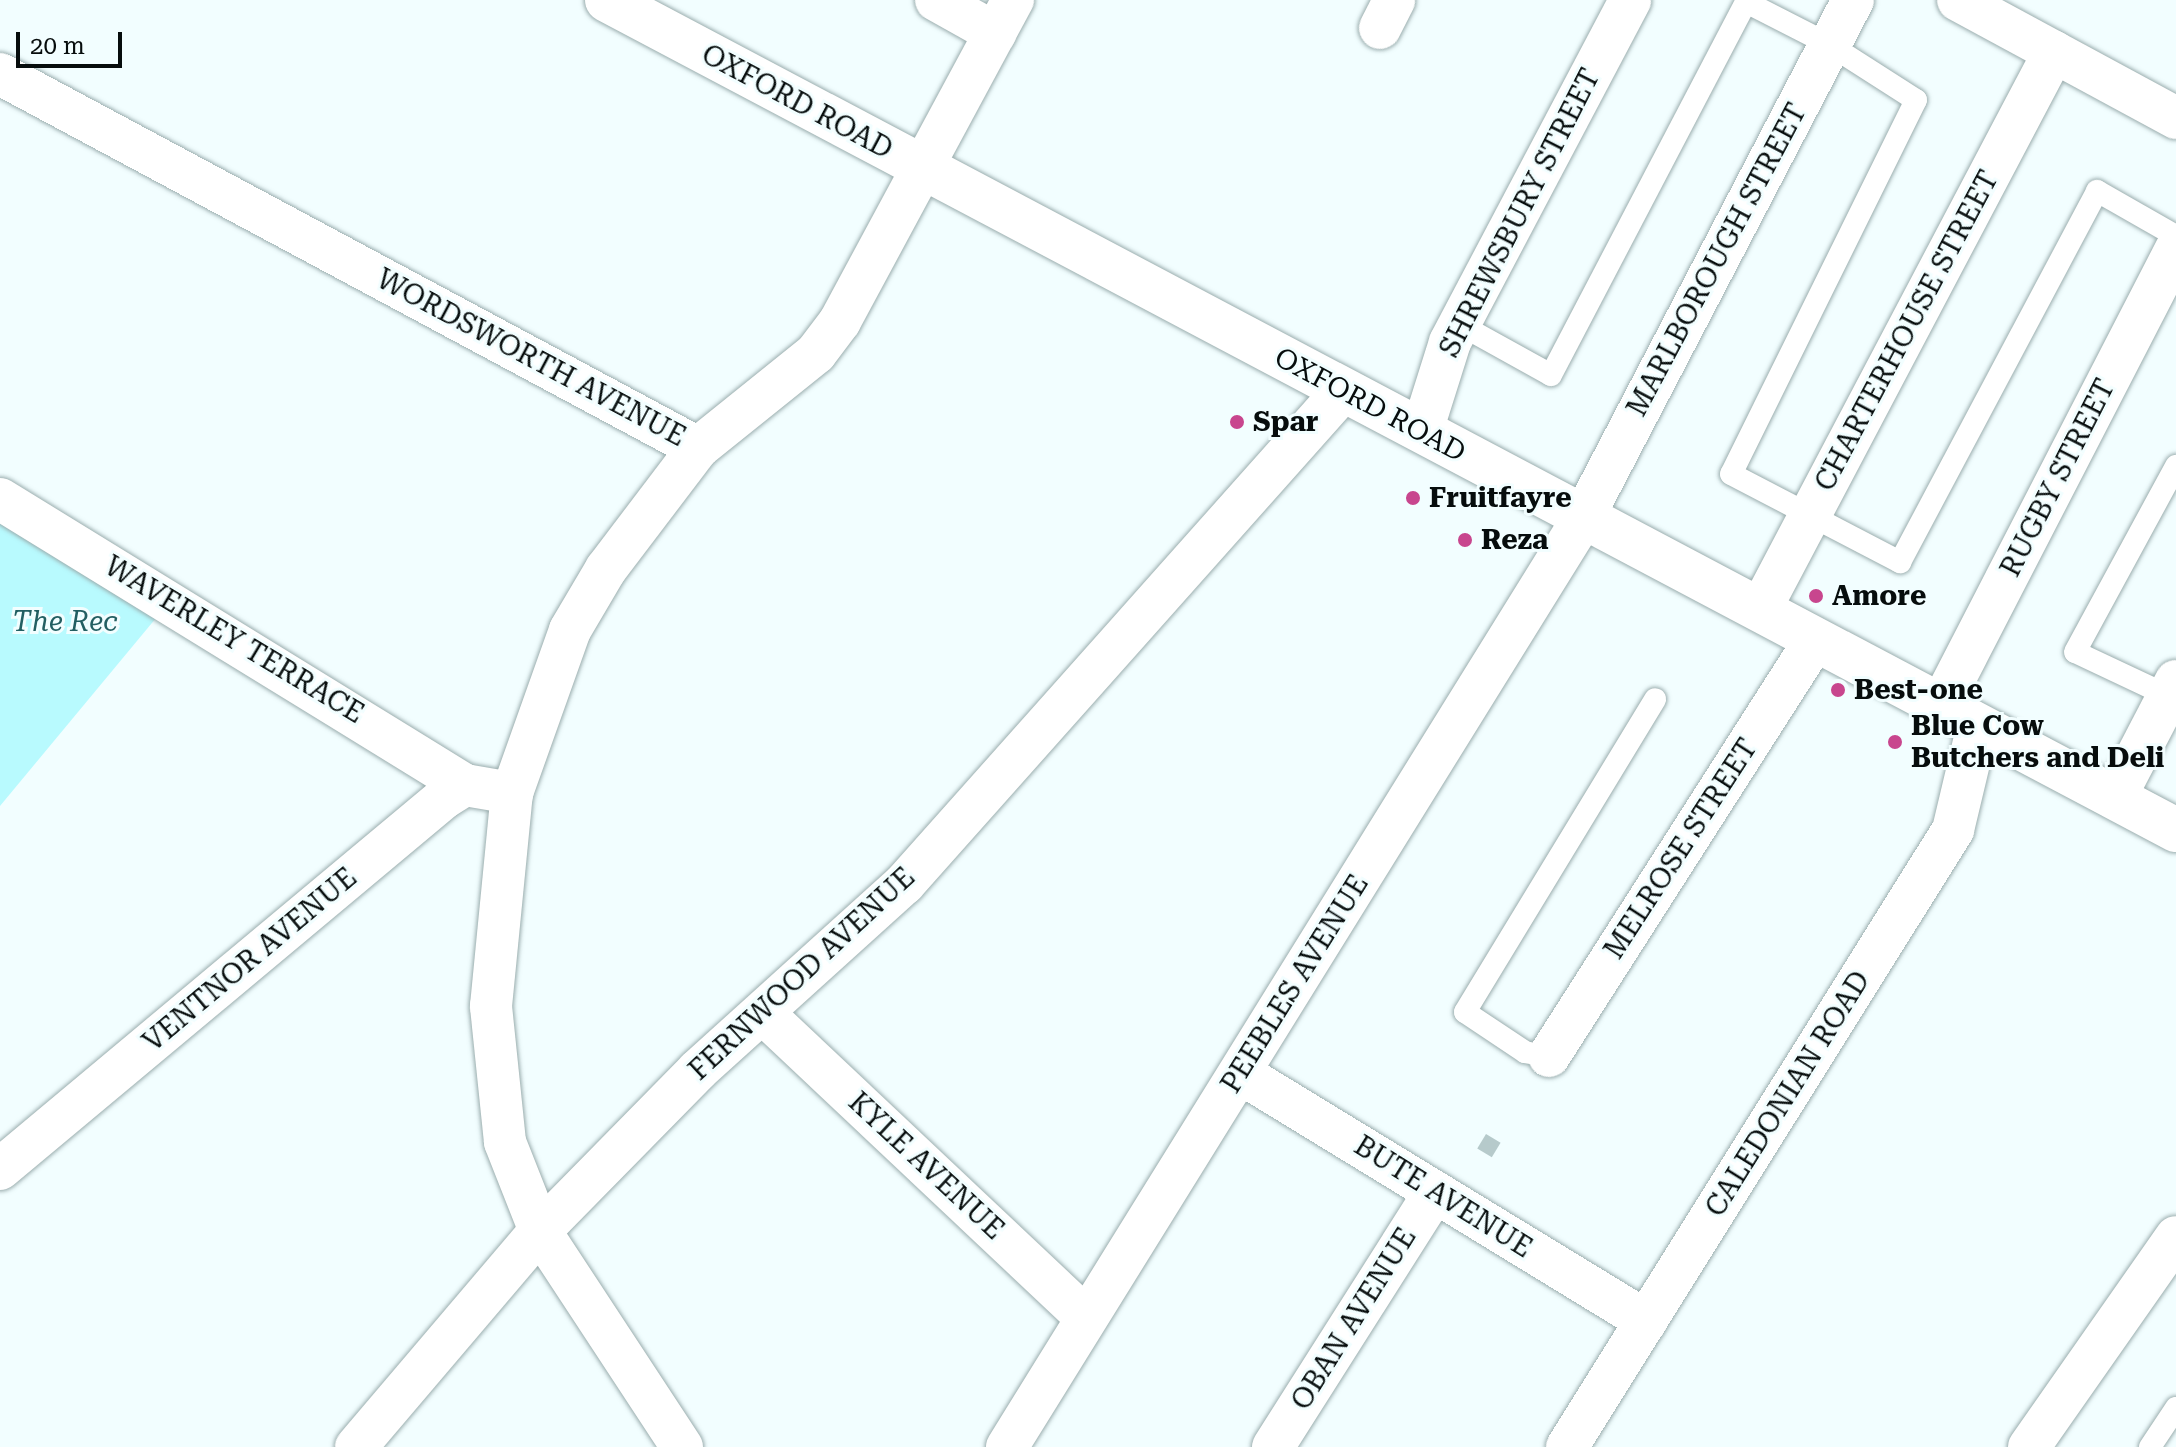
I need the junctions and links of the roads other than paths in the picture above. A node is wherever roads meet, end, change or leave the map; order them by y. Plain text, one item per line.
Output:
1 (607, 0) edge
2 (936, 0) edge
3 (1630, 0) edge
4 (1853, 0) edge
5 (1958, 0) edge
6 (1004, 16) edge
7 (1830, 45) junction
8 (2054, 52) junction
9 (0, 74) edge
10 (2176, 118) edge
11 (921, 169) junction
12 (2176, 236) edge
13 (2176, 249) edge
14 (1459, 324) junction
15 (1343, 391) junction
16 (1422, 431) junction
17 (698, 448) junction
18 (2176, 466) edge
19 (0, 499) edge
20 (1809, 517) junction
21 (1582, 520) junction
22 (1760, 610) junction
23 (1814, 641) junction
24 (2173, 692) edge
25 (1655, 699) dead end
26 (1940, 707) junction
27 (1977, 729) junction
28 (465, 785) junction
29 (512, 793) junction
30 (2115, 798) junction
31 (2176, 830) edge
32 (765, 1015) junction
33 (1549, 1056) joint
34 (1240, 1073) junction
35 (0, 1169) edge
36 (1435, 1192) junction
37 (540, 1231) junction
38 (2176, 1237) edge
39 (1086, 1318) junction
40 (1646, 1321) junction
41 (2176, 1408) edge
42 (356, 1447) edge
43 (682, 1447) edge
44 (1007, 1447) edge
45 (1273, 1447) edge
46 (1567, 1447) edge
47 (2029, 1447) edge
48 (2150, 1447) edge

1 - 11 street, OXFORD ROAD
2 - 6 street
3 - 14 street, SHREWSBURY STREET
4 - 7 street, MARLBOROUGH STREET
5 - 8 street
6 - 11 street
7 - 14 lane
7 - 20 lane
7 - 21 street, MARLBOROUGH STREET
8 - 10 street
8 - 20 street, CHARTERHOUSE STREET
9 - 17 street, WORDSWORTH AVENUE
11 - 15 street, OXFORD ROAD
11 - 17 street
12 - 20 lane
13 - 26 street, RUGBY STREET
14 - 16 street, SHREWSBURY STREET
15 - 16 street, OXFORD ROAD
15 - 32 street, FERNWOOD AVENUE
16 - 21 street, OXFORD ROAD
17 - 29 street, WORDSWORTH AVENUE
18 - 24 lane
19 - 28 street, WAVERLEY TERRACE
20 - 22 street, CHARTERHOUSE STREET
21 - 22 street, OXFORD ROAD
21 - 34 street, PEEBLES AVENUE
22 - 23 street, OXFORD ROAD
23 - 26 street, OXFORD ROAD
23 - 33 street, MELROSE STREET
24 - 30 street
25 - 33 lane
26 - 27 street, OXFORD ROAD
27 - 30 street, OXFORD ROAD
27 - 40 street, CALEDONIAN ROAD
28 - 29 street
28 - 35 street, VENTNOR AVENUE
29 - 37 street, WORDSWORTH AVENUE
30 - 31 street, OXFORD ROAD
32 - 37 street, FERNWOOD AVENUE
32 - 39 street, KYLE AVENUE
34 - 36 street, BUTE AVENUE
34 - 39 street, PEEBLES AVENUE
36 - 40 street, BUTE AVENUE
36 - 45 street, OBAN AVENUE
37 - 42 street, FERNWOOD AVENUE
37 - 43 street, WORDSWORTH AVENUE
38 - 47 street
39 - 44 street, PEEBLES AVENUE
40 - 46 street, CALEDONIAN ROAD
41 - 48 lane

